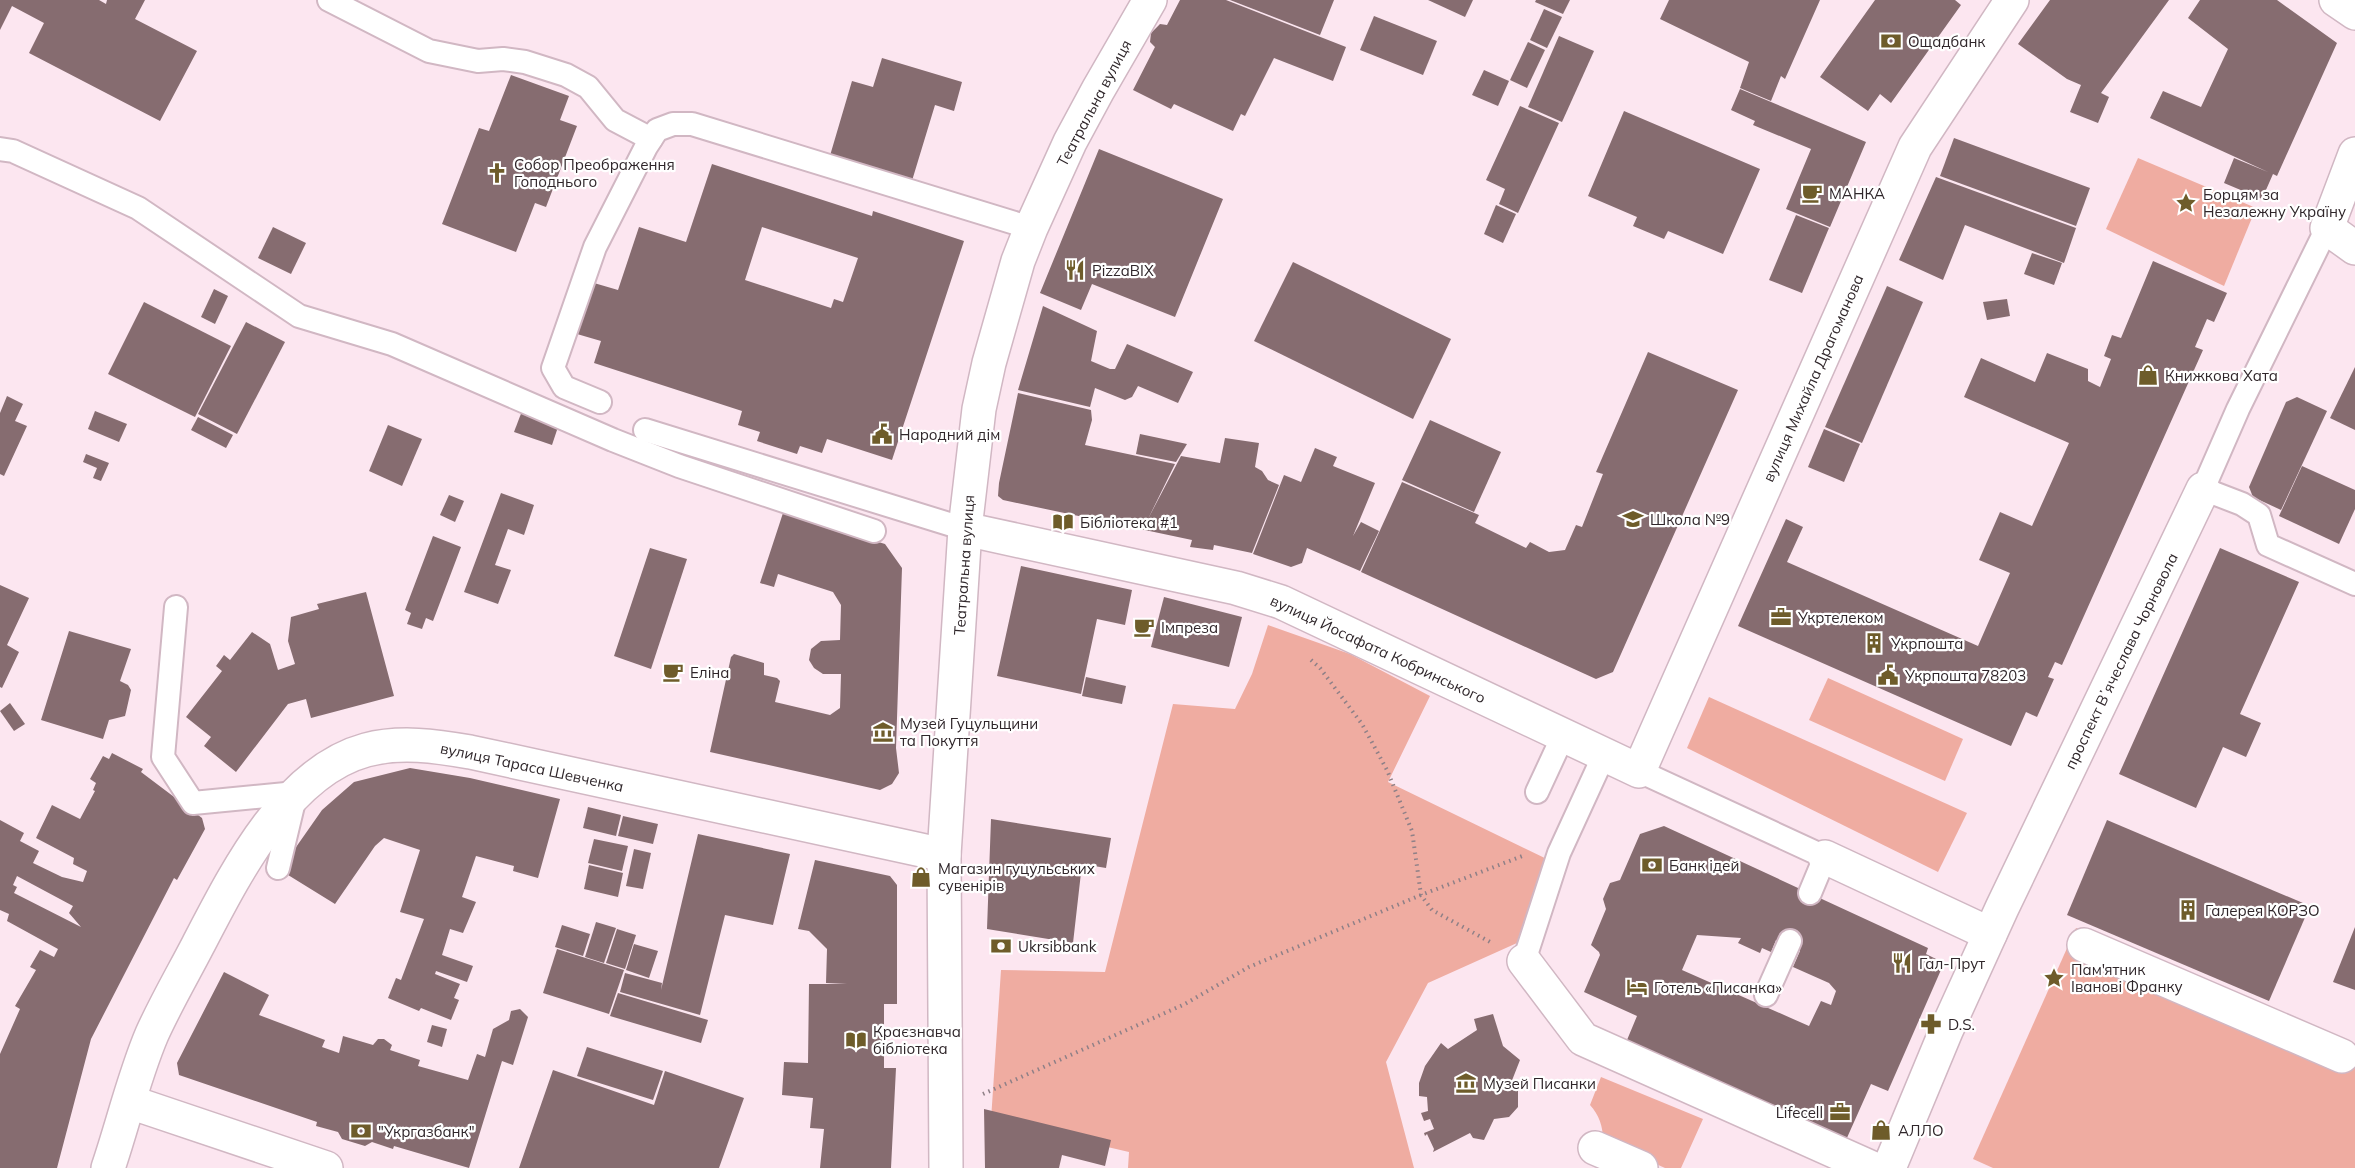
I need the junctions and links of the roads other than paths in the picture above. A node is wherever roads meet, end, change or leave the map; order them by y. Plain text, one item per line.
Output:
1 (329, 0) edge
2 (1150, 0) edge
3 (2012, 0) edge
4 (2336, 0) edge
5 (2355, 13) edge
6 (651, 139) junction
7 (0, 149) edge
8 (2355, 154) edge
9 (1031, 228) junction
10 (2327, 228) junction
11 (2355, 248) edge
12 (600, 402) dead end
13 (645, 430) dead end
14 (2203, 489) junction
15 (965, 529) junction
16 (874, 531) dead end
17 (2355, 584) edge
18 (176, 607) dead end
19 (1563, 736) junction
20 (1604, 755) junction
21 (1640, 771) junction
22 (1538, 792) dead end
23 (296, 793) junction
24 (944, 855) junction
25 (1825, 857) junction
26 (278, 868) dead end
27 (1810, 893) dead end
28 (1990, 934) junction
29 (1790, 940) dead end
30 (2084, 945) dead end
31 (1524, 961) joint
32 (1766, 995) dead end
33 (2342, 1056) dead end
34 (130, 1102) junction
35 (1595, 1148) dead end
36 (108, 1168) edge
37 (326, 1168) edge
38 (946, 1168) edge
39 (1641, 1168) edge
40 (1872, 1168) edge
41 (1889, 1168) edge

1 - 6 lane
2 - 9 street, Театральна вулиця
3 - 21 street, вулиця Михайла Драгоманова
4 - 5 street
6 - 9 lane
6 - 12 lane
7 - 16 lane
8 - 10 street, проспект Вʼячеслава Чорновола
9 - 15 street, Театральна вулиця
10 - 11 street
10 - 14 lane, проспект Вʼячеслава Чорновола
13 - 15 lane
14 - 17 lane
14 - 28 street, проспект Вʼячеслава Чорновола
15 - 19 street, вулиця Йосафата Кобринського
15 - 24 street, Театральна вулиця
18 - 23 lane
19 - 20 street, вулиця Йосафата Кобринського
19 - 22 lane
20 - 21 street, вулиця Йосафата Кобринського
20 - 31 lane
21 - 25 lane
23 - 24 street, вулиця Тараса Шевченка
23 - 26 lane
23 - 34 street, вулиця Тараса Шевченка
24 - 38 street, Театральна вулиця
25 - 27 lane
25 - 28 street
28 - 41 street, проспект Вʼячеслава Чорновола
29 - 32 lane
30 - 33 street
31 - 40 street
34 - 36 street, вулиця Тараса Шевченка
34 - 37 street
35 - 39 street

